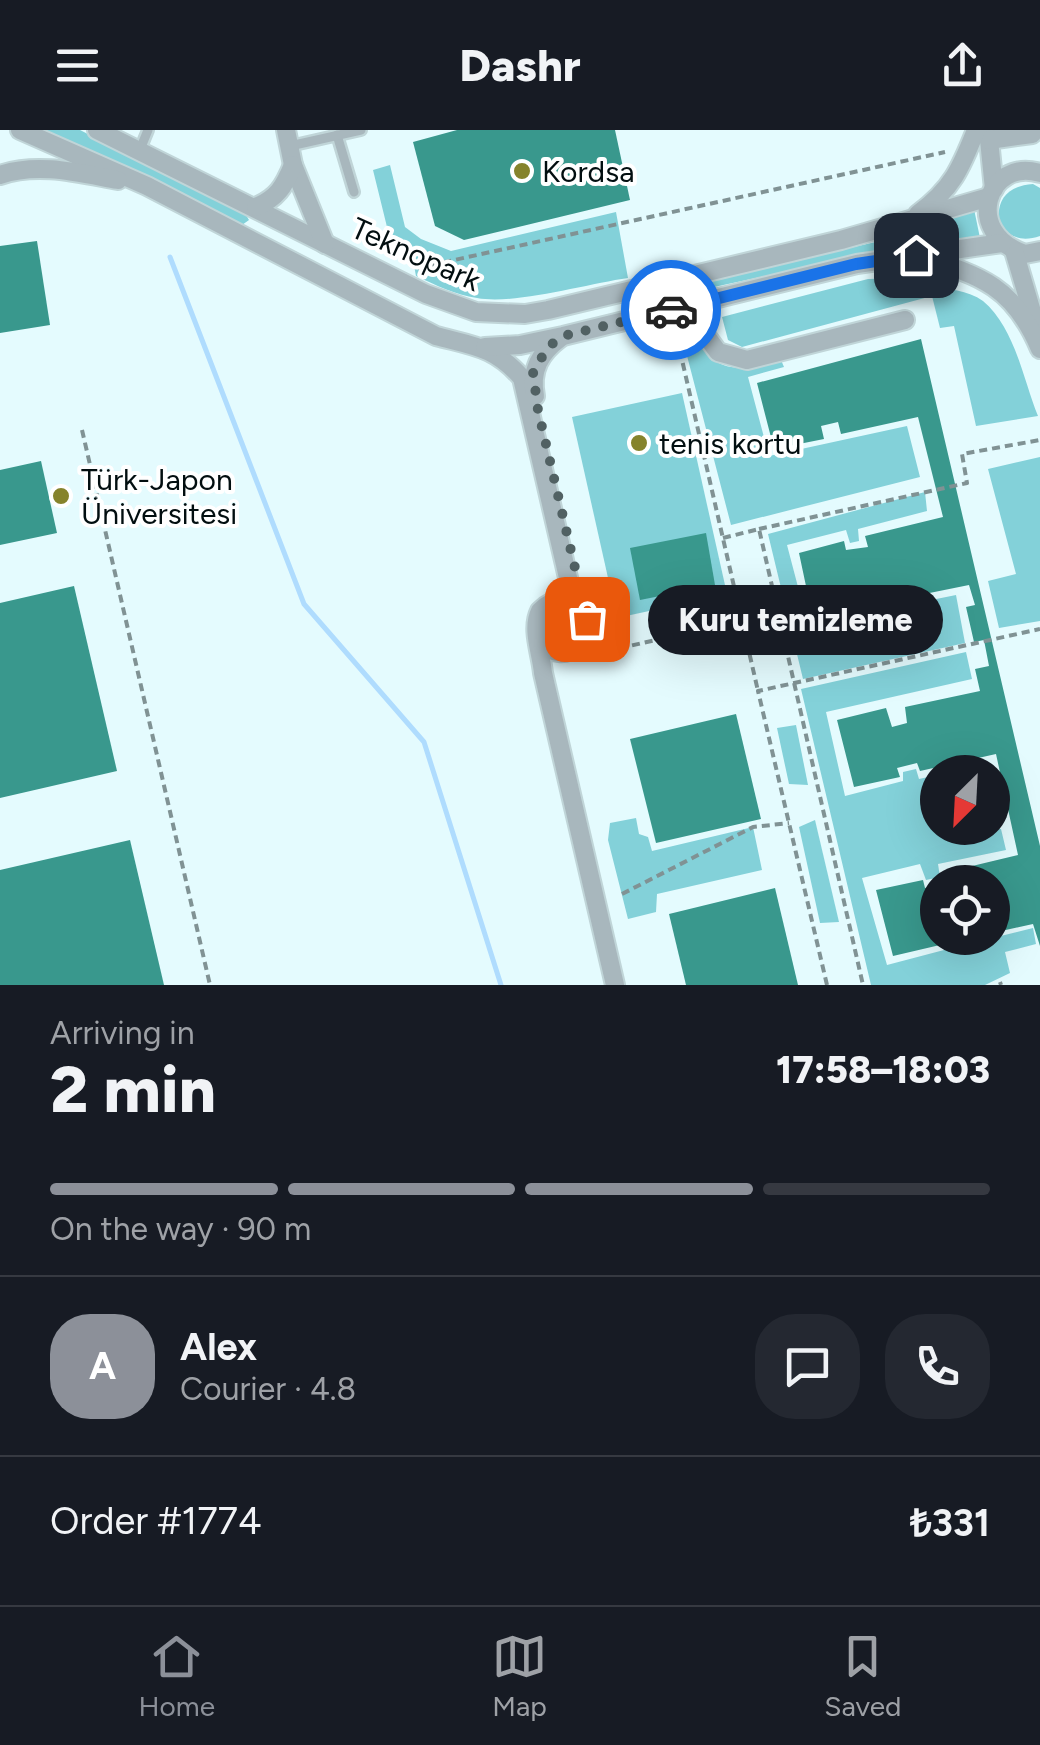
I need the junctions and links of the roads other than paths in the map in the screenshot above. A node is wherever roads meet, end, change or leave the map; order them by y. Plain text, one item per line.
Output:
1 (20, 130) edge
2 (98, 130) edge
3 (148, 130) edge
4 (361, 130) edge
5 (1031, 132) edge
6 (984, 134) edge
7 (337, 135) junction
8 (288, 138) edge
9 (139, 152) junction
10 (293, 165) junction
11 (1040, 171) edge
12 (0, 175) edge
13 (147, 186) junction
14 (354, 192) dead end
15 (991, 195) junction
16 (256, 207) junction
17 (909, 221) junction
18 (325, 244) junction
19 (1008, 247) junction
20 (1040, 251) edge
21 (916, 255) junction
22 (689, 278) junction
23 (694, 304) junction
24 (491, 314) junction
25 (905, 320) dead end
26 (563, 336) junction
27 (1040, 339) edge
28 (489, 346) junction
29 (1040, 349) edge
30 (560, 600) junction
31 (583, 611) junction
32 (548, 648) junction
33 (615, 985) edge
34 (624, 985) edge

1 - 13 street, Teknopark
2 - 9 street, Teknopark
3 - 9 lane
4 - 7 lane
5 - 6 street
5 - 11 street, Teknopark
6 - 15 street
6 - 17 street, Teknopark
7 - 8 lane
7 - 14 lane
8 - 10 street
9 - 16 street, Teknopark
10 - 16 street
10 - 18 street
11 - 15 street, Teknopark
12 - 13 street, Teknopark
13 - 28 street, Teknopark
15 - 17 street, Teknopark
15 - 19 street
16 - 18 street, Teknopark
17 - 22 street, Teknopark
18 - 24 street, Teknopark
19 - 20 street, Teknopark
19 - 21 street, Teknopark
19 - 27 street
21 - 23 street, Teknopark
21 - 29 street, Teknopark
22 - 23 street
22 - 24 street, Teknopark
23 - 25 street
23 - 26 street, Teknopark
24 - 28 street
26 - 28 street, Teknopark
26 - 31 street
28 - 30 street, Teknopark
30 - 31 street
30 - 32 street
31 - 32 street
32 - 33 street
32 - 34 street

